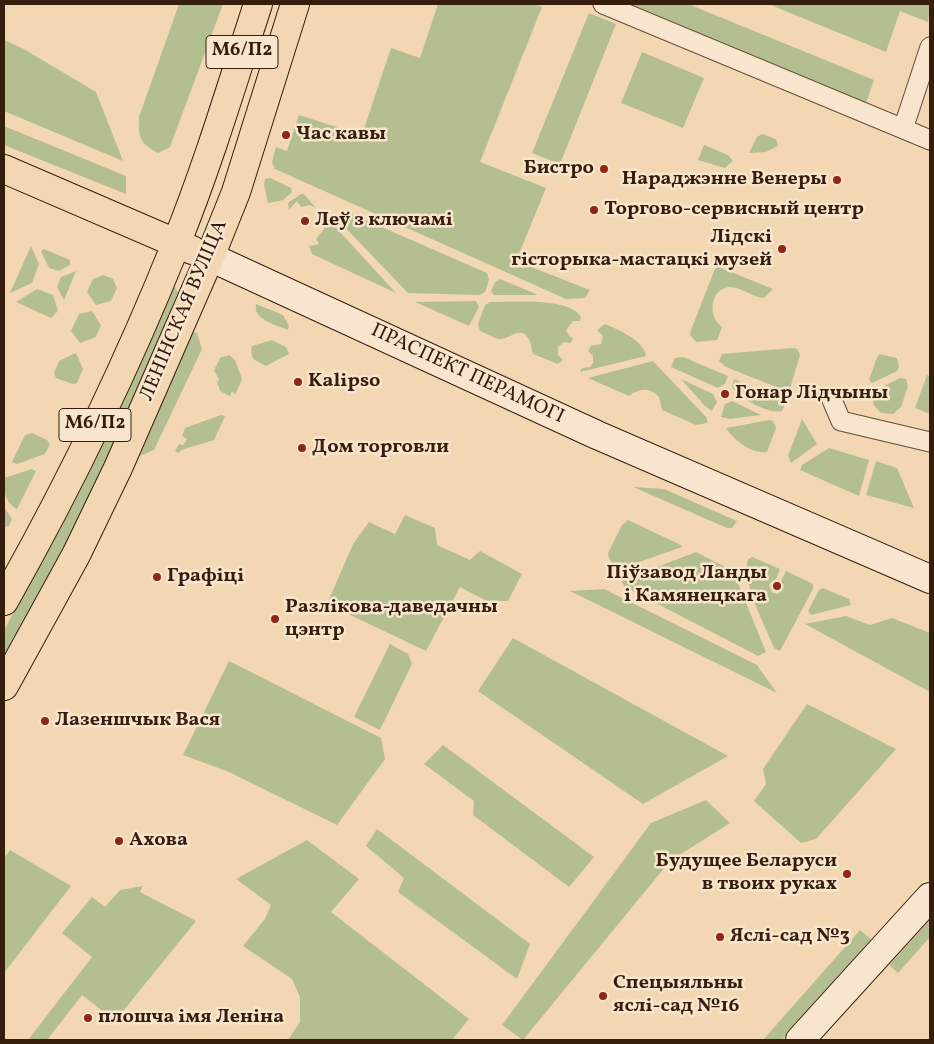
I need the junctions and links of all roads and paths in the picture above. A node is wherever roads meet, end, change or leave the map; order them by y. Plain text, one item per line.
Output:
1 (258, 4) edge
2 (295, 4) edge
3 (603, 4) edge
4 (930, 47) edge
5 (903, 129) junction
6 (930, 140) edge
7 (4, 169) edge
8 (176, 244) junction
9 (210, 257) junction
10 (832, 400) dead end
11 (930, 442) edge
12 (930, 579) edge
13 (4, 601) edge
14 (4, 686) edge
15 (930, 897) edge
16 (800, 1040) edge

1 - 8 main road, ЛЕНІНСКАЯ ВУЛІЦА / М6/П2
2 - 9 main road, ЛЕНІНСКАЯ ВУЛІЦА / М6/П2
3 - 5 street
4 - 5 street
5 - 6 street
7 - 8 main road, ПРАСПЕКТ ПЕРАМОГІ
8 - 9 main road, ПРАСПЕКТ ПЕРАМОГІ
8 - 13 main road, ЛЕНІНСКАЯ ВУЛІЦА / М6/П2
9 - 12 main road, ПРАСПЕКТ ПЕРАМОГІ
9 - 14 main road, ЛЕНІНСКАЯ ВУЛІЦА / М6/П2
10 - 11 street
15 - 16 main road

